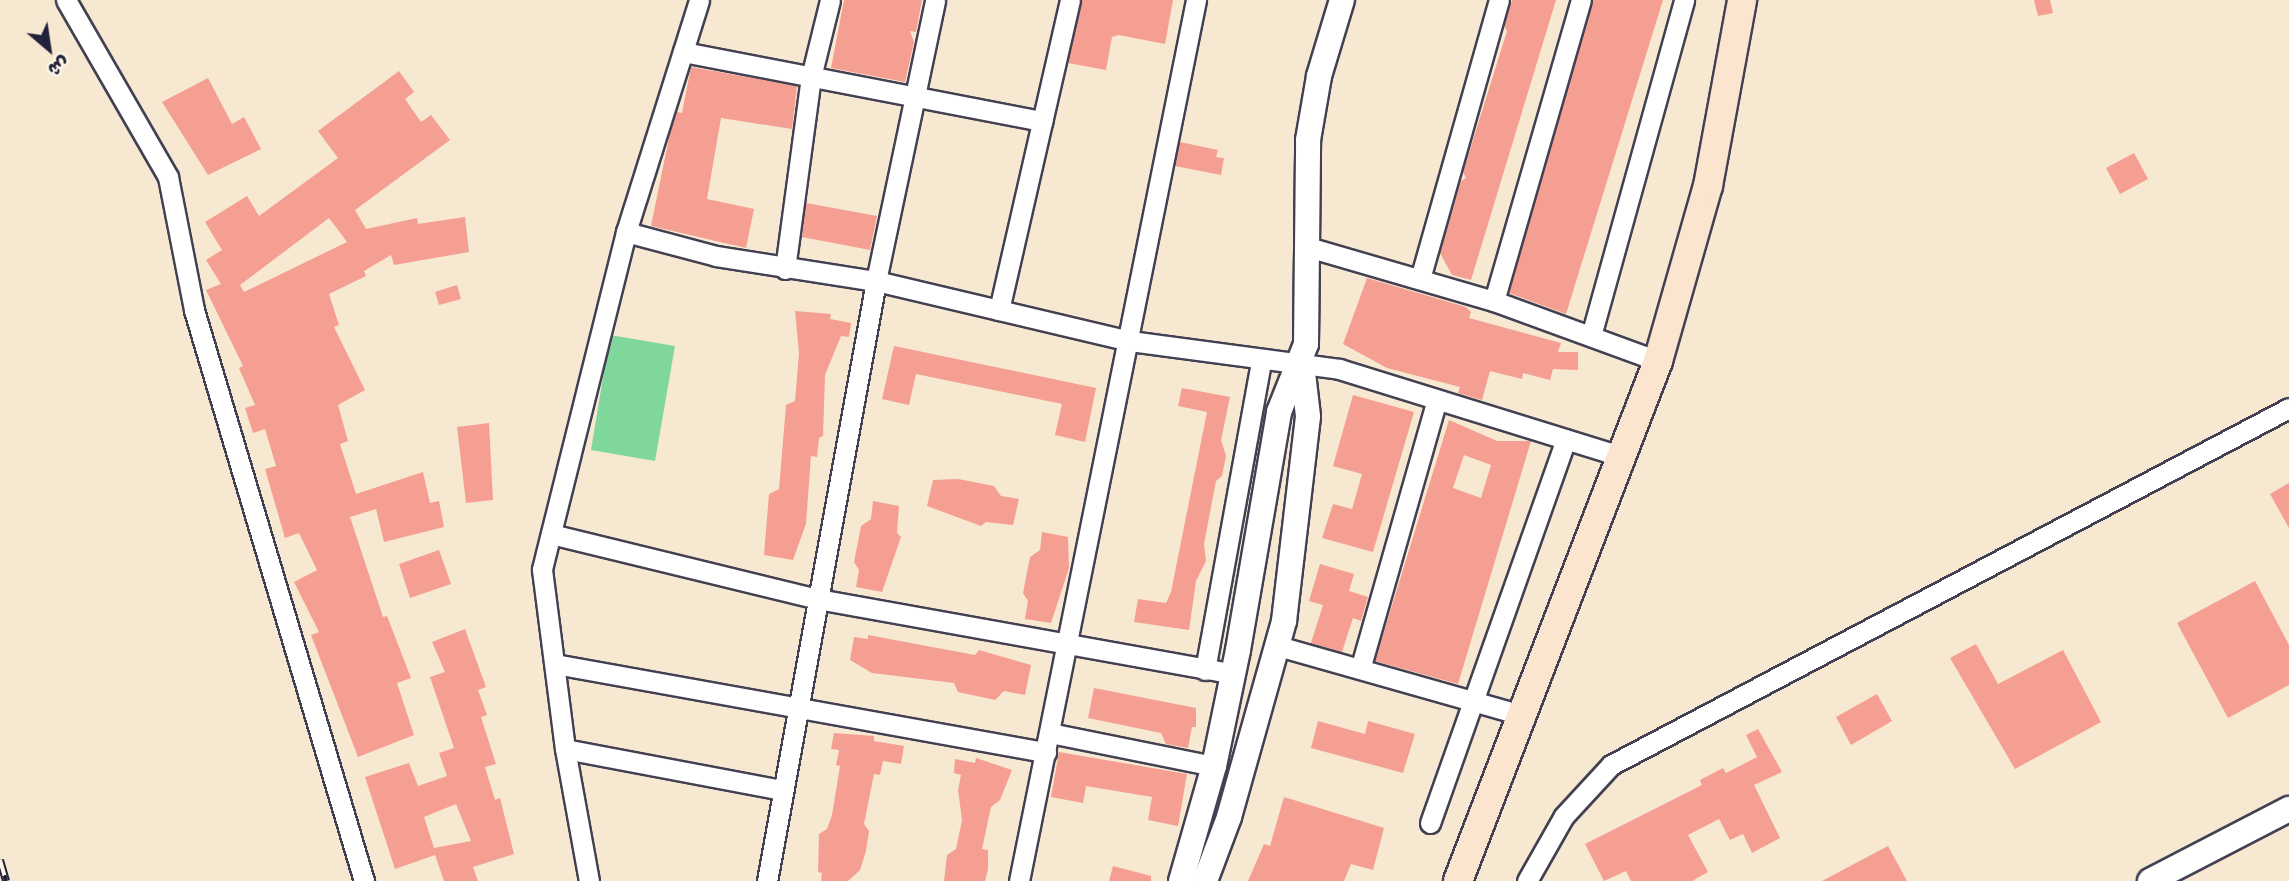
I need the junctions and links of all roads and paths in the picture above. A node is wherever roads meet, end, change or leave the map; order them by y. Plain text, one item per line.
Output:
1 (66, 0) edge
2 (699, 0) edge
3 (830, 0) edge
4 (935, 0) edge
5 (1070, 0) edge
6 (1196, 0) edge
7 (1342, 0) edge
8 (1499, 0) edge
9 (1581, 0) edge
10 (1684, 0) edge
11 (1742, 0) edge
12 (682, 52) junction
13 (811, 77) junction
14 (915, 97) junction
15 (1042, 121) junction
16 (626, 232) junction
17 (1308, 247) junction
18 (785, 269) junction
19 (1420, 279) junction
20 (876, 282) junction
21 (1494, 301) junction
22 (999, 310) junction
23 (1591, 336) junction
24 (1130, 341) junction
25 (1261, 361) junction
26 (1658, 361) junction
27 (1302, 364) junction
28 (1437, 400) junction
29 (2289, 408) edge
30 (1566, 439) junction
31 (1623, 457) junction
32 (551, 534) junction
33 (818, 599) junction
34 (1278, 646) junction
35 (1069, 647) junction
36 (555, 664) junction
37 (1361, 666) junction
38 (1205, 670) junction
39 (1233, 674) junction
40 (1474, 700) junction
41 (798, 710) junction
42 (1525, 716) junction
43 (1048, 742) junction
44 (565, 749) junction
45 (1214, 766) junction
46 (783, 790) junction
47 (2289, 809) edge
48 (1430, 823) dead end
49 (1464, 875) edge
50 (364, 881) edge
51 (589, 881) edge
52 (767, 881) edge
53 (1019, 881) edge
54 (1181, 881) edge
55 (1205, 881) edge
56 (1527, 881) edge
57 (2150, 881) edge

1 - 50 street
2 - 12 street
3 - 13 street
4 - 14 street
5 - 15 street
6 - 24 street
7 - 17 street
8 - 19 street
9 - 21 street
10 - 23 street
11 - 26 main road
12 - 13 street
12 - 16 street
13 - 14 street
13 - 18 street
14 - 15 street
14 - 20 street
15 - 22 street
16 - 18 street
16 - 32 street
17 - 19 street
17 - 27 street
18 - 20 street
19 - 21 street
20 - 22 street
20 - 33 street
21 - 23 street
22 - 24 street
23 - 26 street
24 - 25 street
24 - 35 street
25 - 27 street
25 - 38 street
26 - 31 main road
27 - 28 street
27 - 34 street
27 - 39 street
28 - 30 street
28 - 37 street
29 - 56 street
30 - 31 street
30 - 40 street
31 - 42 main road
32 - 33 street
32 - 36 street
33 - 35 street
33 - 41 street
34 - 37 street
34 - 55 street
35 - 38 street
35 - 43 street
36 - 41 street
36 - 44 street
37 - 40 street
38 - 39 street
39 - 45 street
40 - 42 street
40 - 48 street
41 - 43 street
41 - 46 street
42 - 49 main road
43 - 45 street
43 - 53 street
44 - 46 street
44 - 51 street
45 - 54 street
46 - 52 street
47 - 57 street

